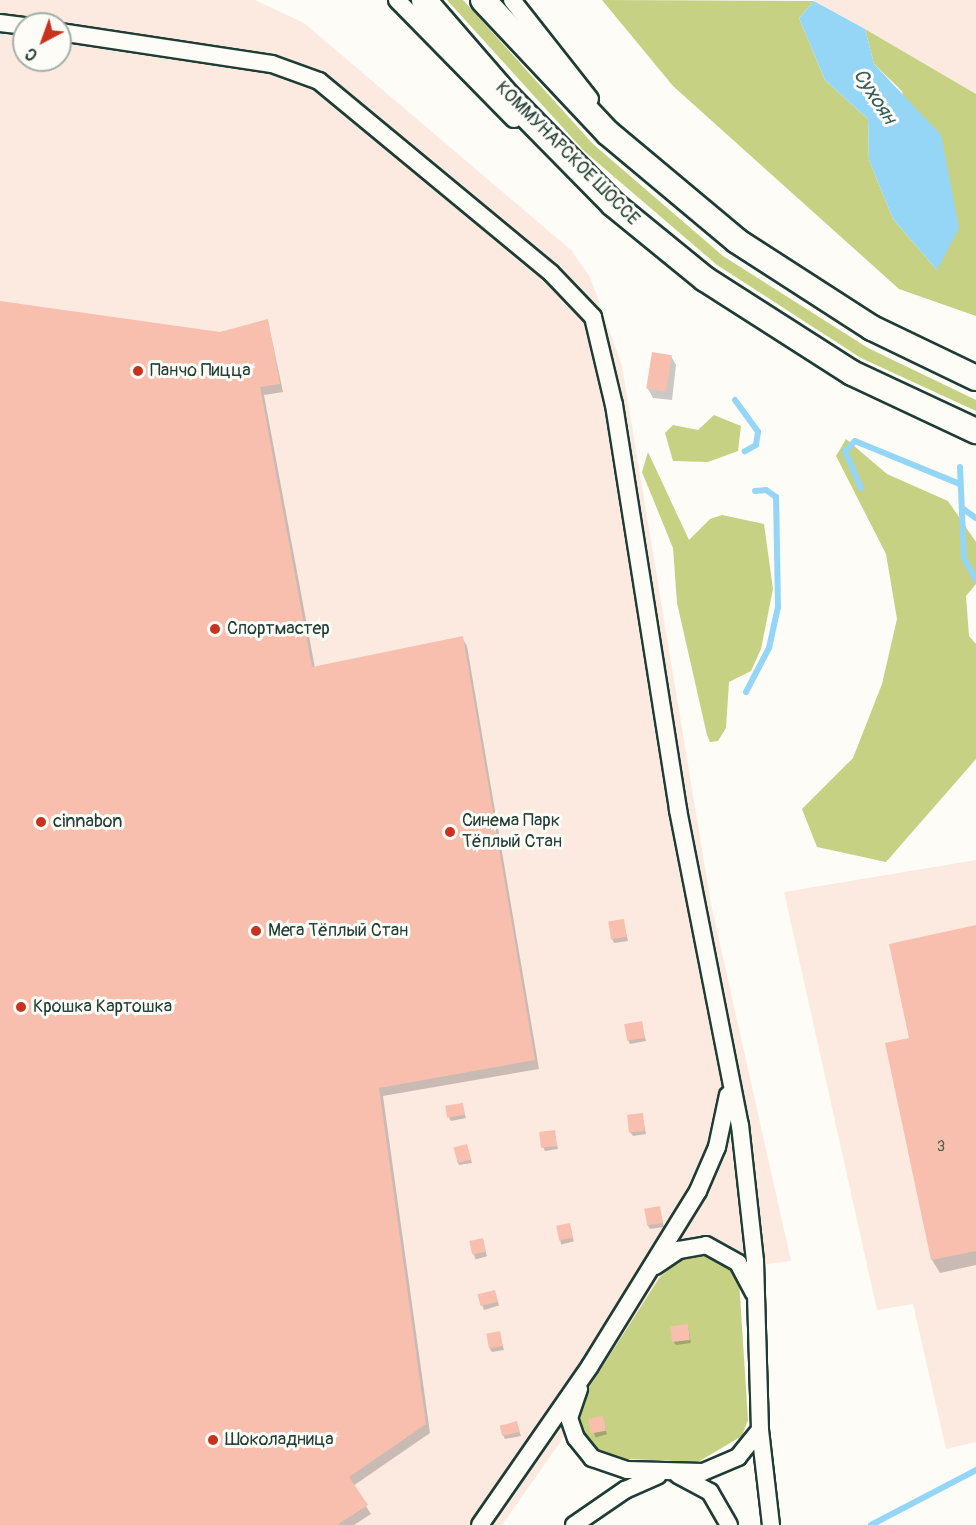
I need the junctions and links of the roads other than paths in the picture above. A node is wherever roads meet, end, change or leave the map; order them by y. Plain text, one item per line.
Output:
1 (397, 0) edge
2 (424, 0) edge
3 (483, 0) edge
4 (512, 0) edge
5 (72, 34) edge
6 (637, 158) junction
7 (613, 204) junction
8 (976, 378) edge
9 (976, 431) edge
10 (729, 1085) junction
11 (655, 1267) junction
12 (758, 1306) junction
13 (590, 1366) junction
14 (760, 1430) junction
15 (669, 1474) junction
16 (480, 1525) edge
17 (574, 1525) edge
18 (729, 1525) edge
19 (771, 1525) edge

1 - 7 street
2 - 7 main road, КОММУНАРСКОЕ ШОССЕ
3 - 6 main road
4 - 6 street
5 - 10 street
6 - 8 main road
7 - 9 main road, КОММУНАРСКОЕ ШОССЕ
10 - 11 street
10 - 12 street
11 - 12 street
11 - 13 street
12 - 14 street
13 - 15 street
13 - 16 street
14 - 15 street
14 - 19 street
15 - 17 street
15 - 18 street

